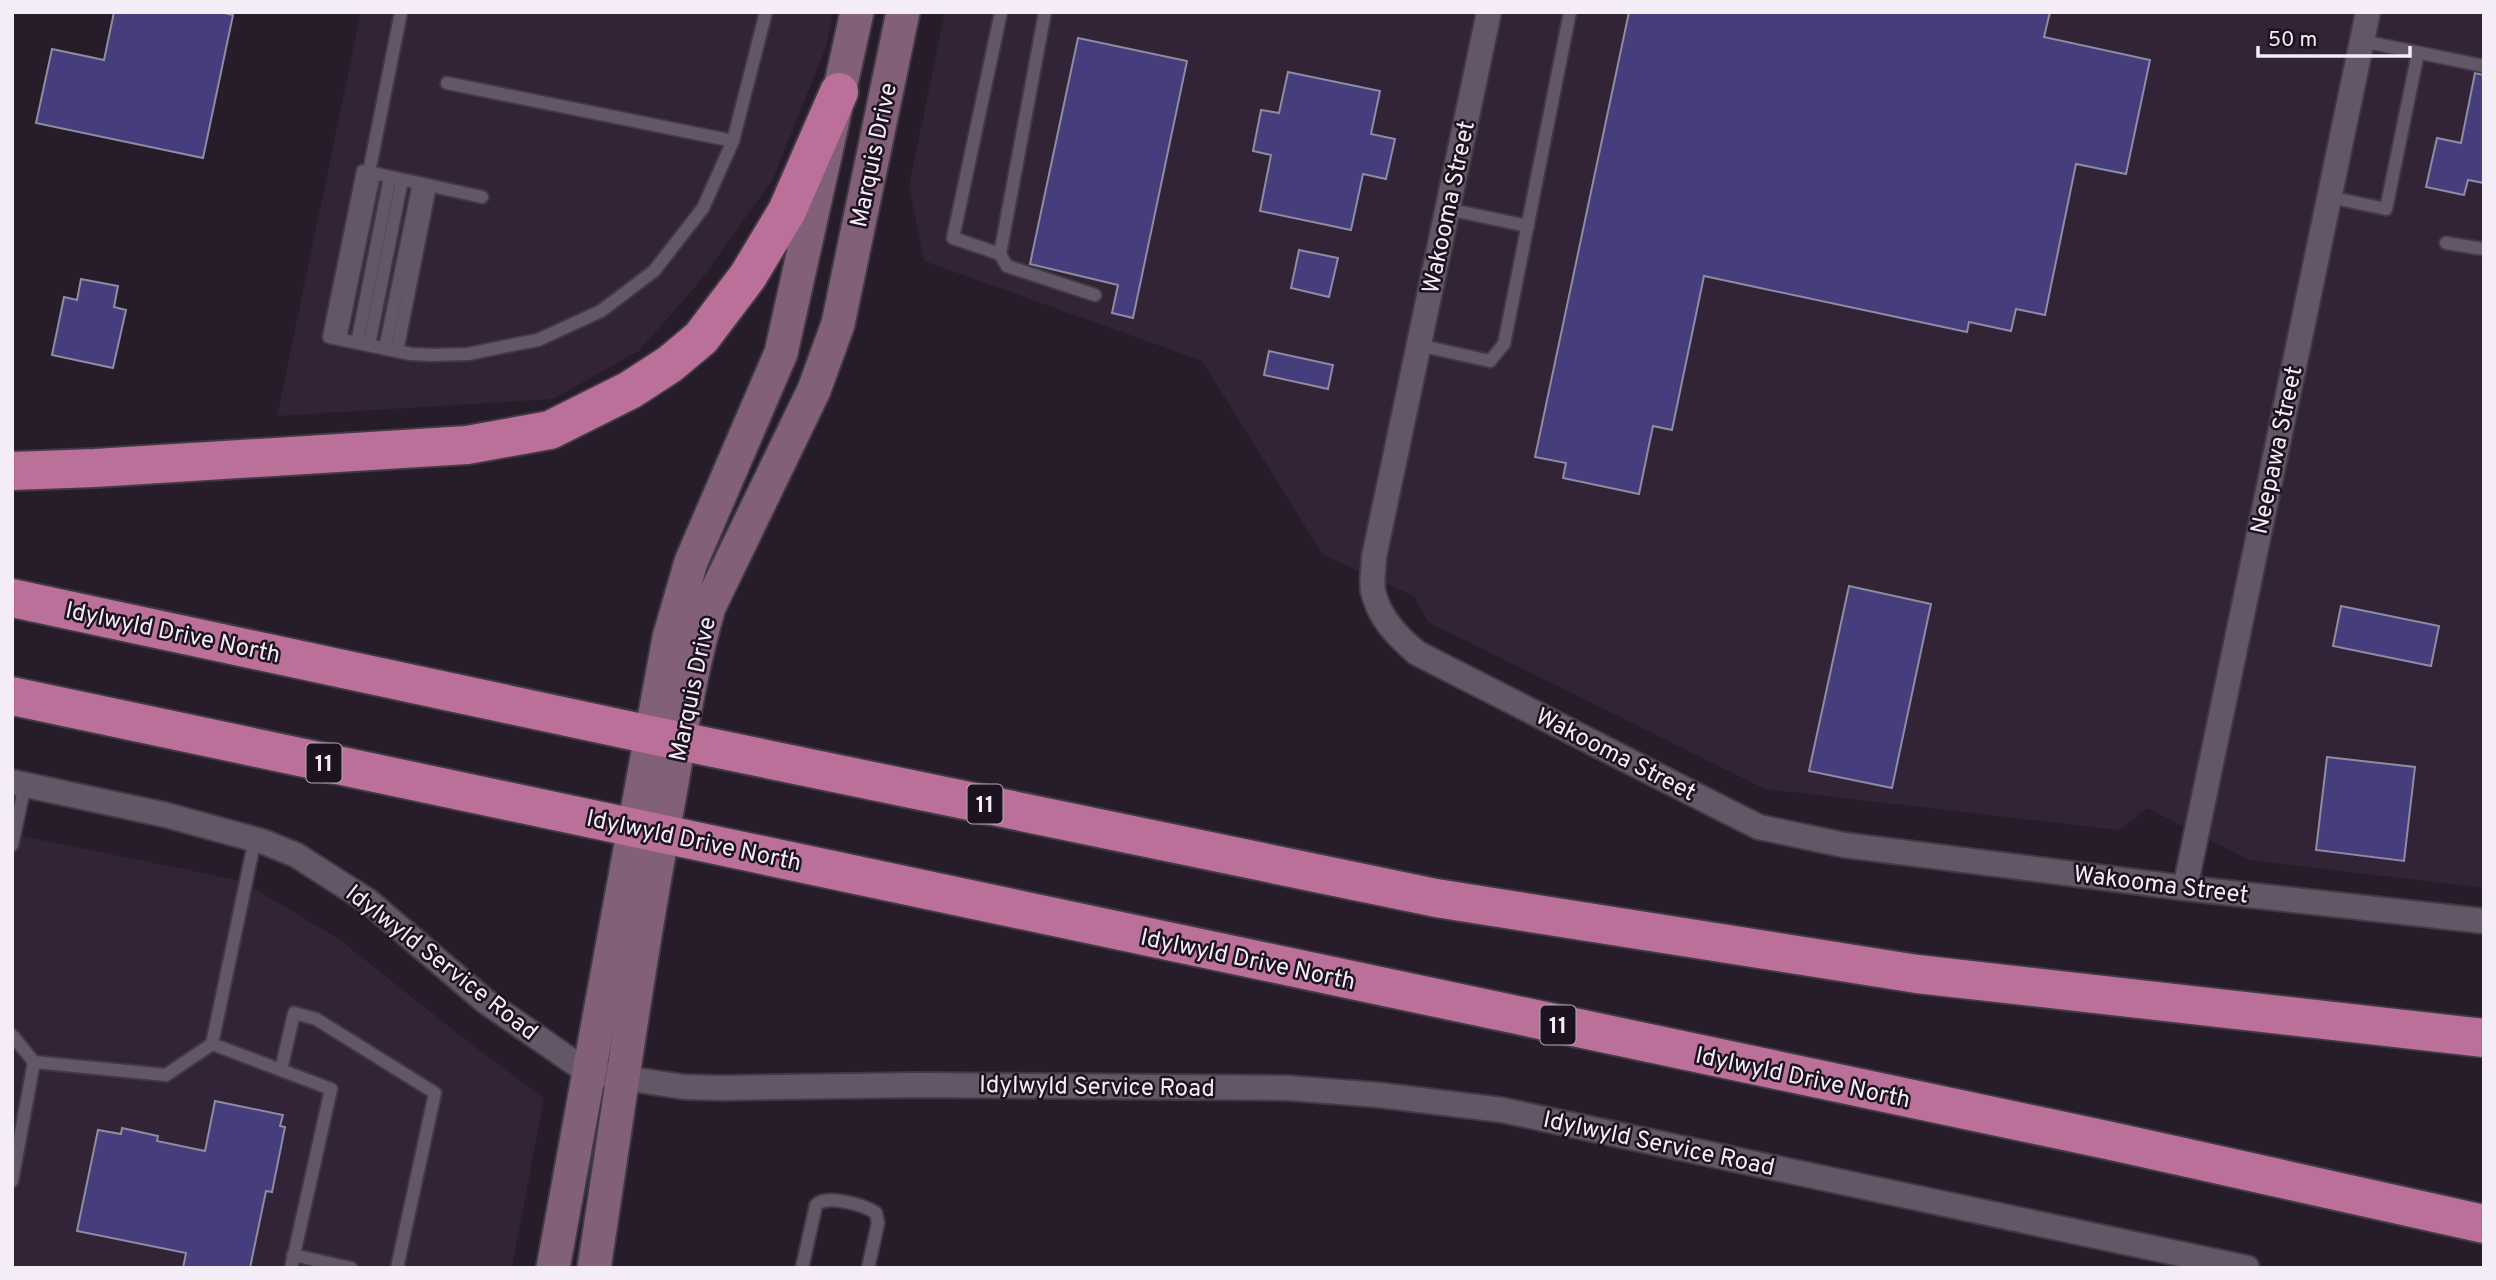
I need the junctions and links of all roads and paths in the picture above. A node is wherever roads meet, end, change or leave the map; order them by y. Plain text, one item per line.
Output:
1 (401, 12) edge
2 (766, 12) edge
3 (857, 12) edge
4 (903, 12) edge
5 (1001, 12) edge
6 (1045, 12) edge
7 (1489, 12) edge
8 (1570, 12) edge
9 (2368, 12) edge
10 (2362, 41) junction
11 (2418, 52) junction
12 (2484, 66) edge
13 (447, 83) dead end
14 (839, 92) junction
15 (733, 141) junction
16 (372, 173) junction
17 (396, 178) junction
18 (425, 184) junction
19 (482, 197) dead end
20 (2329, 197) junction
21 (1447, 209) junction
22 (1528, 226) junction
23 (2445, 243) dead end
24 (2484, 250) edge
25 (1000, 254) junction
26 (1095, 295) dead end
27 (363, 344) junction
28 (1419, 345) junction
29 (391, 350) junction
30 (12, 471) edge
31 (12, 598) edge
32 (12, 696) edge
33 (666, 737) junction
34 (18, 784) edge
35 (648, 830) junction
36 (255, 839) junction
37 (12, 845) edge
38 (2185, 888) junction
39 (2484, 921) edge
40 (12, 1035) edge
41 (2484, 1038) edge
42 (212, 1044) junction
43 (34, 1062) junction
44 (281, 1070) junction
45 (605, 1076) junction
46 (12, 1181) edge
47 (2484, 1224) edge
48 (292, 1261) edge
49 (351, 1268) edge
50 (397, 1268) edge
51 (553, 1268) edge
52 (594, 1268) edge
53 (802, 1268) edge
54 (868, 1268) edge
55 (2247, 1268) edge

1 - 16 lane
2 - 15 lane
3 - 14 main road, Marquis Drive
4 - 33 main road, Marquis Drive
5 - 25 lane
6 - 25 lane
7 - 21 street, Wakooma Street
8 - 22 lane
9 - 10 street, Neepawa Street
10 - 11 lane
10 - 20 street, Neepawa Street
11 - 12 lane
11 - 20 lane
13 - 15 lane
14 - 30 highway
14 - 33 main road, Marquis Drive
15 - 29 lane
16 - 17 lane
16 - 27 lane
17 - 18 lane
17 - 27 lane
18 - 19 lane
18 - 29 lane
20 - 38 street, Neepawa Street
21 - 22 lane
21 - 28 street, Wakooma Street
22 - 28 lane
23 - 24 lane
25 - 26 lane
27 - 29 lane
28 - 38 street, Wakooma Street
31 - 33 highway, Idylwyld Drive North / 11
32 - 35 highway, Idylwyld Drive North / 11
33 - 35 main road, Marquis Drive
33 - 41 highway, Idylwyld Drive North / 11
34 - 36 street, Idylwyld Service Road
34 - 37 lane
35 - 45 main road, Marquis Drive
35 - 47 highway, Idylwyld Drive North / 11
36 - 42 lane
36 - 45 street, Idylwyld Service Road
38 - 39 street, Wakooma Street
40 - 43 lane
42 - 43 lane
42 - 44 lane
43 - 46 lane
44 - 48 lane
44 - 50 lane
45 - 51 main road, Marquis Drive
45 - 52 main road, Marquis Drive
45 - 55 street, Idylwyld Service Road
48 - 49 lane
53 - 54 lane

